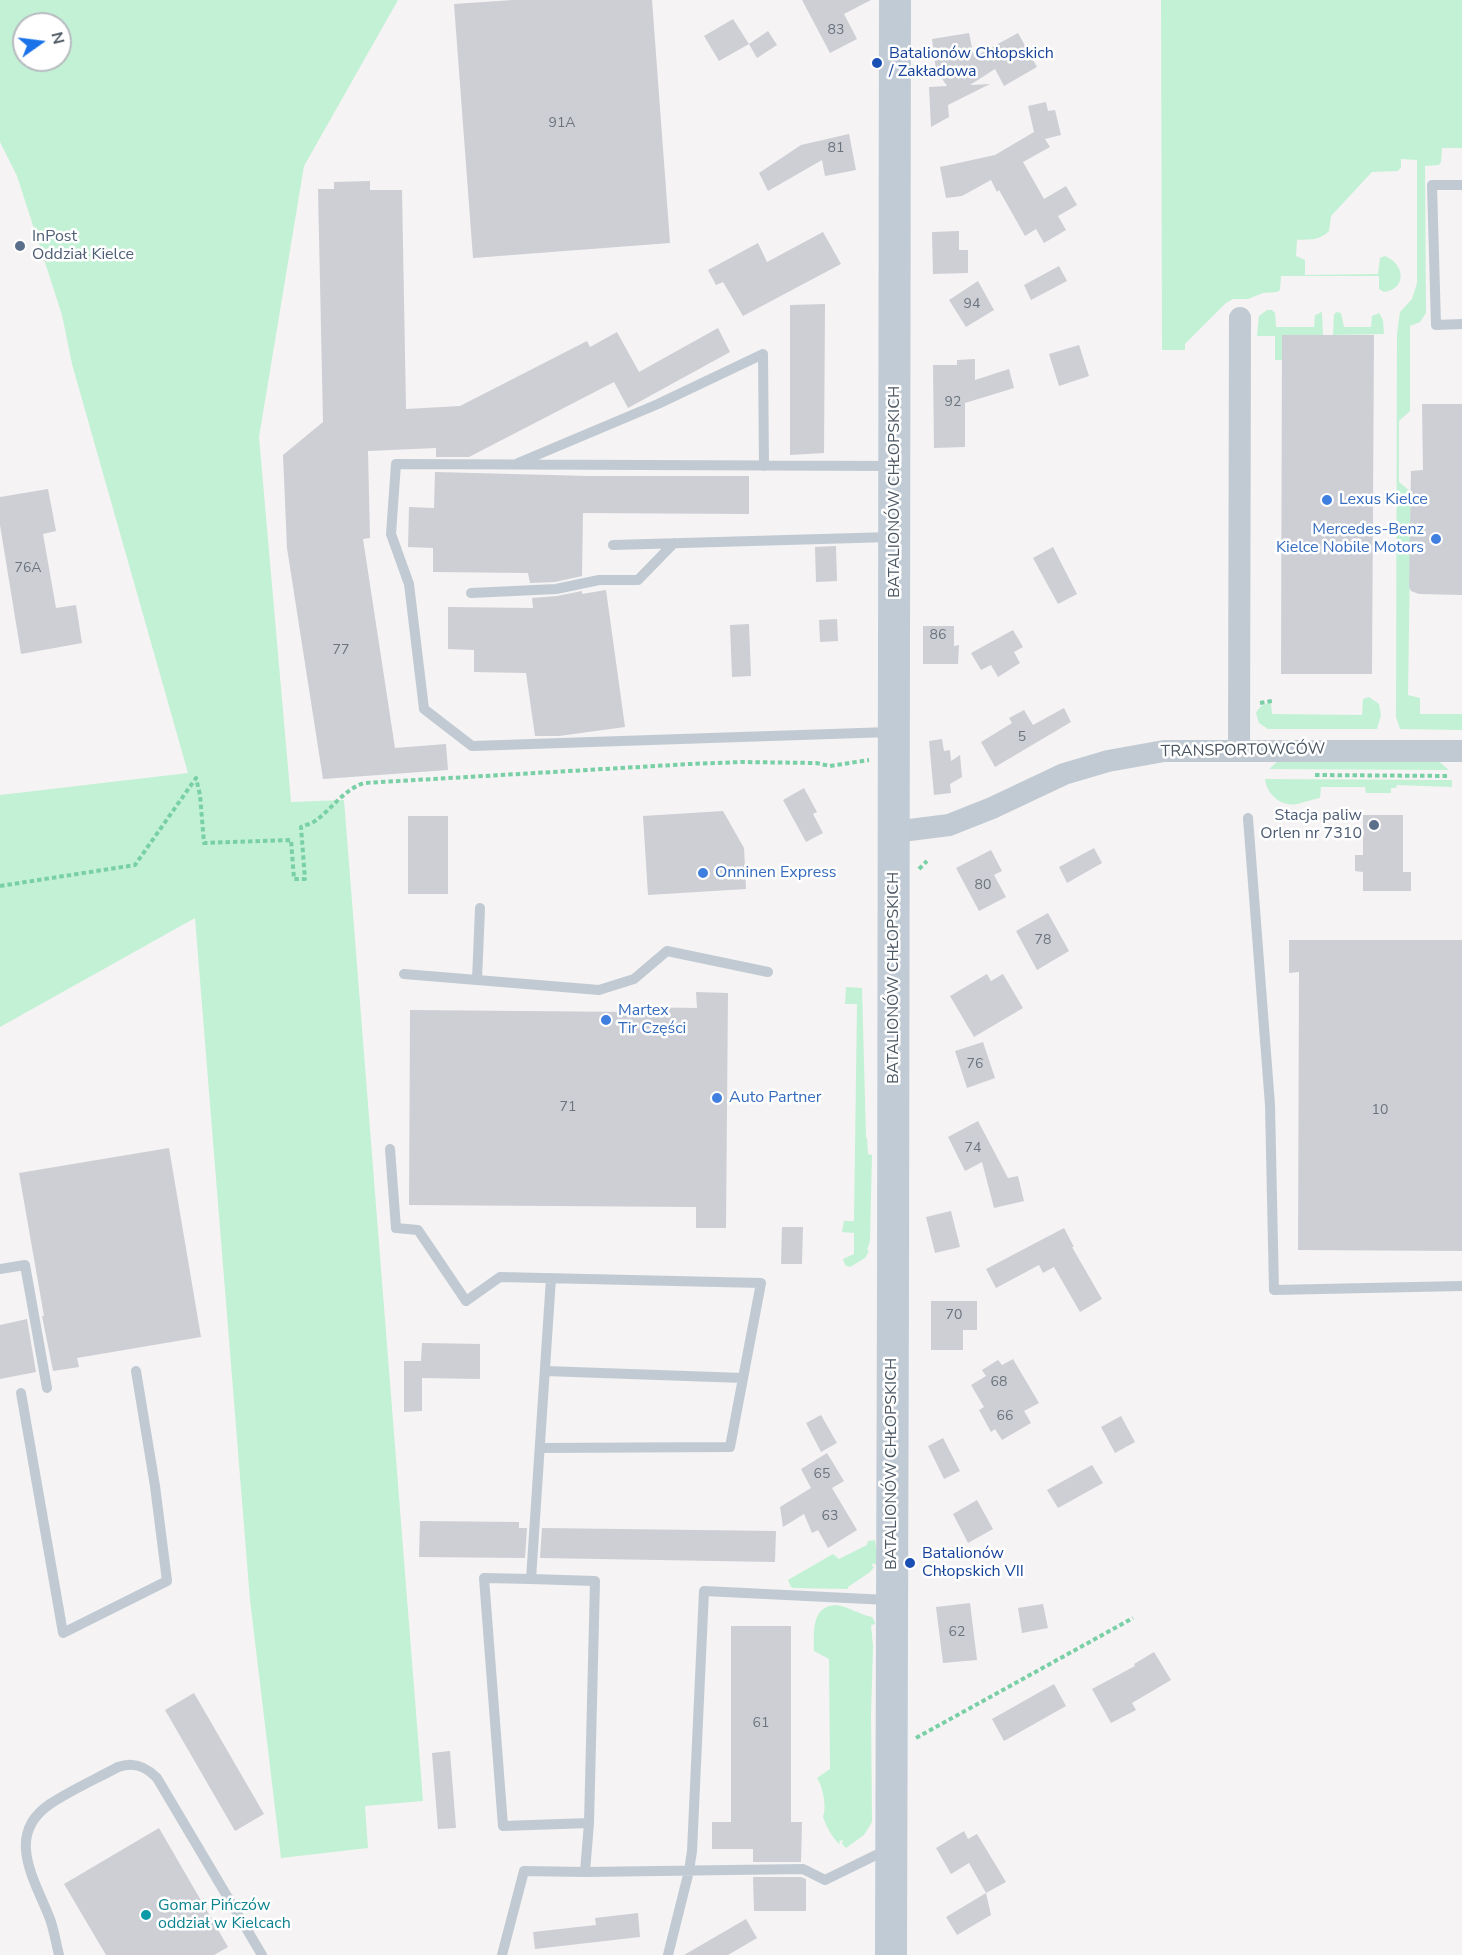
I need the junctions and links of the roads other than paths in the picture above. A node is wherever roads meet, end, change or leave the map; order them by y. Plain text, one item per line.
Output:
1 (895, 0) edge
2 (1462, 185) edge
3 (1240, 318) dead end
4 (1462, 324) edge
5 (514, 465) junction
6 (764, 466) junction
7 (895, 466) junction
8 (895, 537) junction
9 (674, 543) junction
10 (613, 545) dead end
11 (471, 593) dead end
12 (894, 746) junction
13 (1239, 750) junction
14 (1462, 751) edge
15 (1248, 818) dead end
16 (894, 832) junction
17 (480, 909) dead end
18 (768, 972) dead end
19 (404, 974) dead end
20 (477, 980) junction
21 (390, 1149) dead end
22 (0, 1269) edge
23 (551, 1278) junction
24 (1462, 1286) edge
25 (136, 1371) dead end
26 (545, 1371) junction
27 (743, 1378) junction
28 (47, 1388) dead end
29 (21, 1393) dead end
30 (540, 1448) junction
31 (531, 1579) junction
32 (892, 1600) junction
33 (589, 1823) junction
34 (891, 1853) junction
35 (689, 1870) junction
36 (585, 1872) junction
37 (58, 1955) edge
38 (262, 1955) edge
39 (502, 1955) edge
40 (668, 1955) edge
41 (891, 1955) edge

1 - 7 street, BATALIONÓW CHŁOPSKICH
2 - 4 lane
3 - 13 street
5 - 6 lane
5 - 6 lane
5 - 12 lane
6 - 7 lane
7 - 8 street, BATALIONÓW CHŁOPSKICH
8 - 9 lane
8 - 12 street, BATALIONÓW CHŁOPSKICH
9 - 10 lane
9 - 11 lane
12 - 16 street, BATALIONÓW CHŁOPSKICH
13 - 14 street, TRANSPORTOWCÓW
13 - 16 street, TRANSPORTOWCÓW
15 - 24 lane
16 - 32 street, BATALIONÓW CHŁOPSKICH
17 - 20 lane
18 - 20 lane
19 - 20 lane
21 - 23 lane
22 - 28 lane
23 - 26 lane
23 - 27 lane
25 - 29 lane
26 - 27 lane
26 - 30 lane
27 - 30 lane
30 - 31 lane
31 - 33 lane
31 - 33 lane
32 - 34 street, BATALIONÓW CHŁOPSKICH
32 - 35 lane
33 - 36 lane
34 - 35 lane
34 - 41 street, BATALIONÓW CHŁOPSKICH
35 - 36 lane
35 - 40 lane
36 - 39 lane
37 - 38 lane

